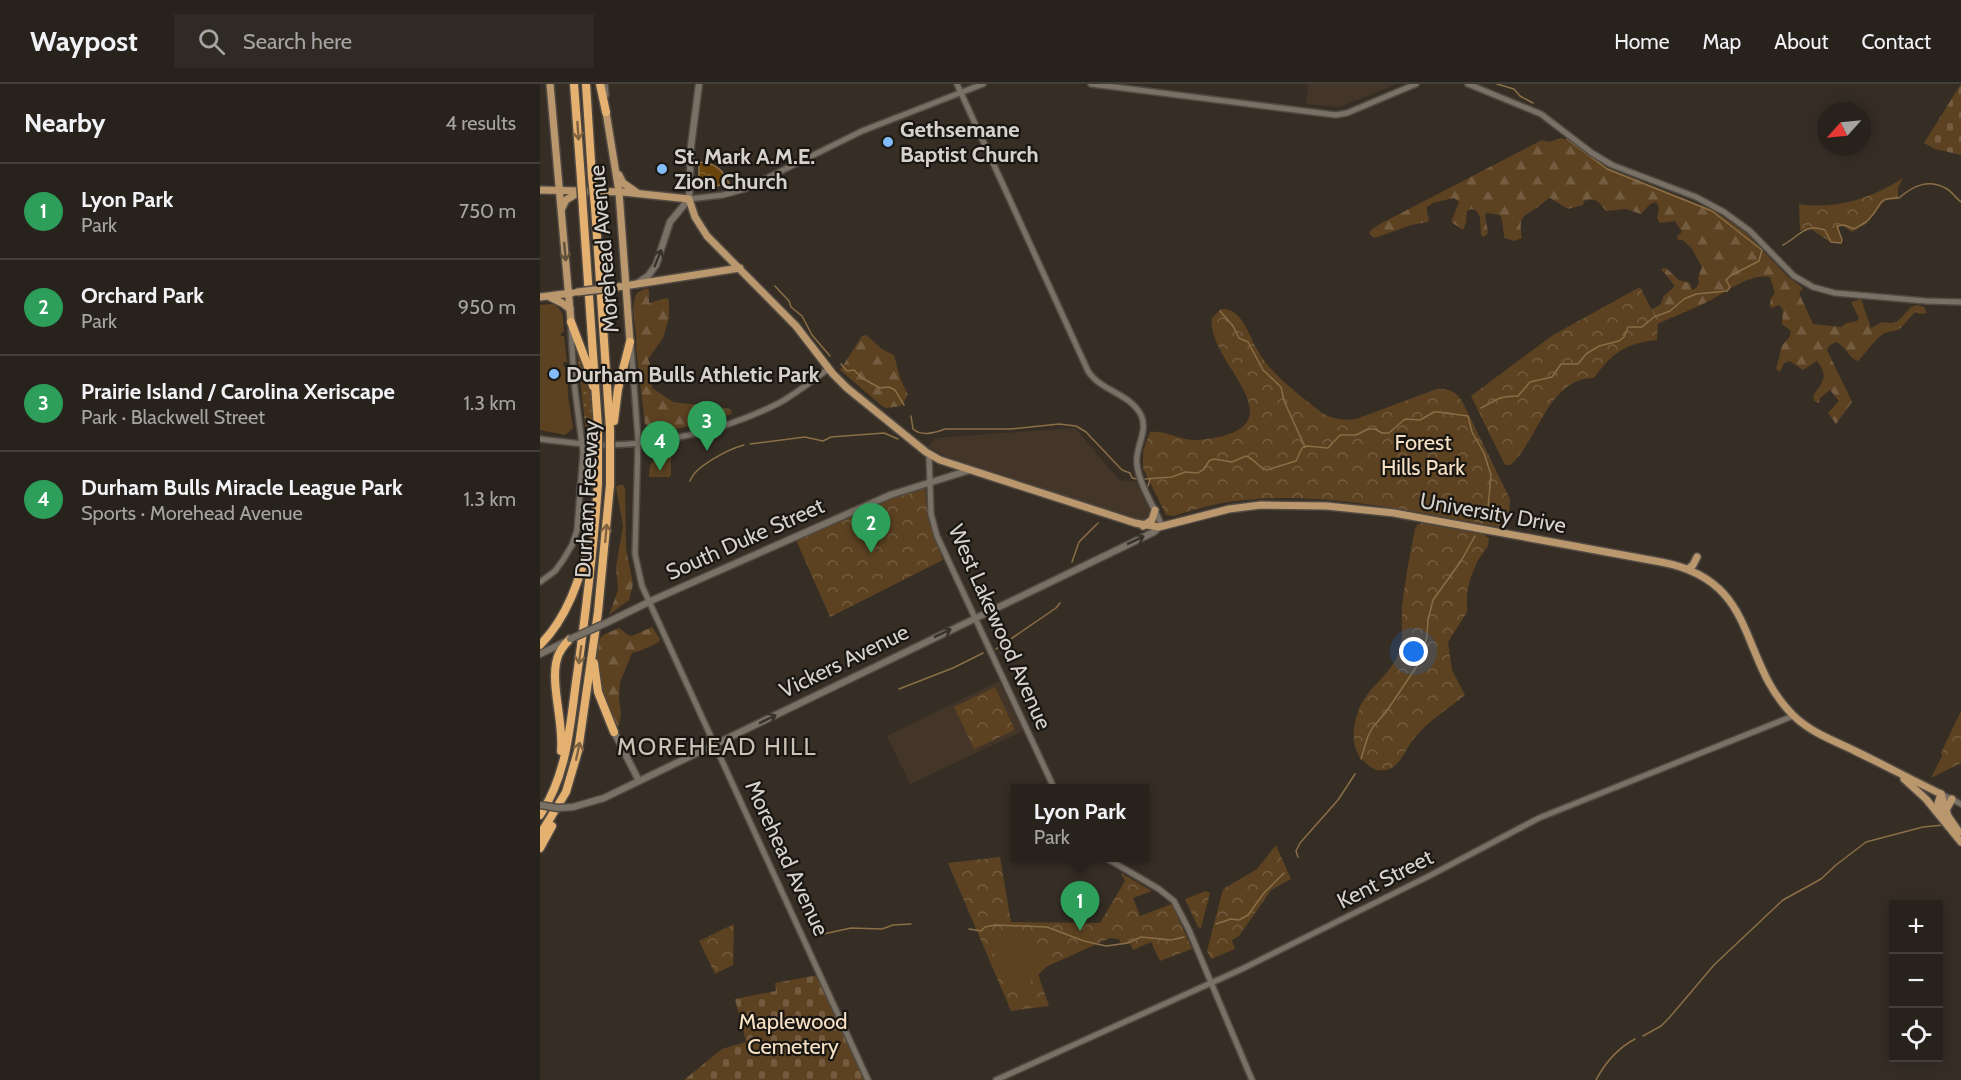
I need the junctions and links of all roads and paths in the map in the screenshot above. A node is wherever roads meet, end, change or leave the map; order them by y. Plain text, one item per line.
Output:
1 (550, 84) edge
2 (574, 84) edge
3 (585, 84) edge
4 (600, 84) edge
5 (605, 84) edge
6 (699, 84) edge
7 (957, 84) edge
8 (983, 84) edge
9 (1091, 84) edge
10 (1416, 84) edge
11 (1468, 84) edge
12 (961, 92) junction
13 (606, 112) junction
14 (616, 168) junction
15 (540, 190) edge
16 (559, 190) junction
17 (580, 191) junction
18 (619, 192) junction
19 (638, 193) junction
20 (689, 199) junction
21 (561, 211) junction
22 (740, 268) junction
23 (636, 284) junction
24 (626, 286) junction
25 (568, 294) junction
26 (544, 297) edge
27 (1961, 302) edge
28 (570, 309) junction
29 (571, 322) junction
30 (630, 342) junction
31 (828, 369) junction
32 (598, 406) junction
33 (610, 430) junction
34 (540, 440) edge
35 (638, 443) junction
36 (583, 444) junction
37 (929, 455) junction
38 (970, 470) junction
39 (930, 482) junction
40 (1155, 510) junction
41 (596, 513) junction
42 (1143, 526) junction
43 (1160, 527) junction
44 (1697, 557) dead end
45 (1688, 569) junction
46 (540, 582) edge
47 (649, 602) junction
48 (598, 612) junction
49 (974, 618) junction
50 (570, 639) junction
51 (540, 645) edge
52 (540, 654) edge
53 (1793, 716) junction
54 (614, 732) joint
55 (715, 744) junction
56 (1895, 771) junction
57 (639, 781) junction
58 (556, 784) junction
59 (1052, 784) edge
60 (1941, 794) junction
61 (1952, 799) junction
62 (1961, 804) edge
63 (540, 806) edge
64 (559, 806) junction
65 (1946, 810) junction
66 (540, 815) edge
67 (1942, 818) junction
68 (540, 834) edge
69 (1961, 835) edge
70 (1961, 842) edge
71 (540, 848) edge
72 (1113, 862) edge
73 (1211, 984) junction
74 (868, 1080) edge
75 (996, 1080) edge
76 (1252, 1080) edge

1 - 16 main road
2 -> 32 highway, Durham Freeway, bridge
3 - 33 highway, Durham Freeway, bridge
4 - 13 highway
5 - 13 street, Morehead Avenue
6 - 20 main road
7 - 12 street
8 - 12 street
9 - 10 street
11 - 27 street
12 - 20 street
12 - 40 street
13 - 14 main road, Morehead Avenue
14 - 18 main road, Morehead Avenue
14 - 19 main road
15 - 16 main road
16 - 17 main road
16 - 21 main road
17 - 18 main road
17 - 21 main road
18 - 19 main road
18 - 24 main road, Morehead Avenue
19 - 20 main road
20 - 22 main road
23 -> 20 main road
21 -> 25 main road
22 - 23 main road
22 - 31 main road
23 - 24 main road
24 - 25 main road, bridge
24 - 30 main road, Morehead Avenue
25 - 26 main road
25 - 28 main road
26 - 28 main road
28 - 29 main road
29 - 32 highway
29 - 36 street
30 - 33 highway
30 - 35 street, Morehead Avenue
31 - 35 street
31 - 37 main road
32 - 41 highway, Durham Freeway, bridge
48 -> 33 highway, Durham Freeway, bridge
34 - 36 street
35 - 36 street
35 - 47 street, Morehead Avenue
36 - 46 street
37 - 38 main road, University Drive
37 - 39 street, West Lakewood Avenue
38 - 39 main road, South Duke Street
38 - 42 main road, University Drive
39 - 47 main road, South Duke Street
39 - 49 street, West Lakewood Avenue
40 - 42 main road
40 - 43 street
41 - 51 highway
41 -> 58 highway, Durham Freeway
42 - 43 main road, University Drive
43 - 45 main road, University Drive
49 -> 43 main road, Vickers Avenue
44 - 45 main road
45 - 53 main road, University Drive
47 - 50 main road, South Duke Street, bridge
47 - 55 street, Morehead Avenue
48 - 54 highway
64 -> 48 highway, Durham Freeway
55 -> 49 main road, Vickers Avenue
49 - 59 street, West Lakewood Avenue
50 - 52 main road, South Duke Street
50 - 58 highway
53 - 56 main road, University Drive
53 - 73 street, Kent Street
54 - 57 main road
55 - 57 main road, Vickers Avenue
55 - 74 street, Morehead Avenue
56 - 60 main road, University Drive
56 - 67 main road
57 - 63 main road, Vickers Avenue, bridge
58 - 66 highway, Durham Freeway
60 - 61 street, University Drive
60 - 65 main road
60 - 67 main road
61 - 62 street, University Drive
61 - 65 main road
64 - 68 highway, Durham Freeway
64 - 71 highway
65 - 69 main road
67 - 70 main road
72 - 73 street
73 - 75 street, Kent Street
73 - 76 street

